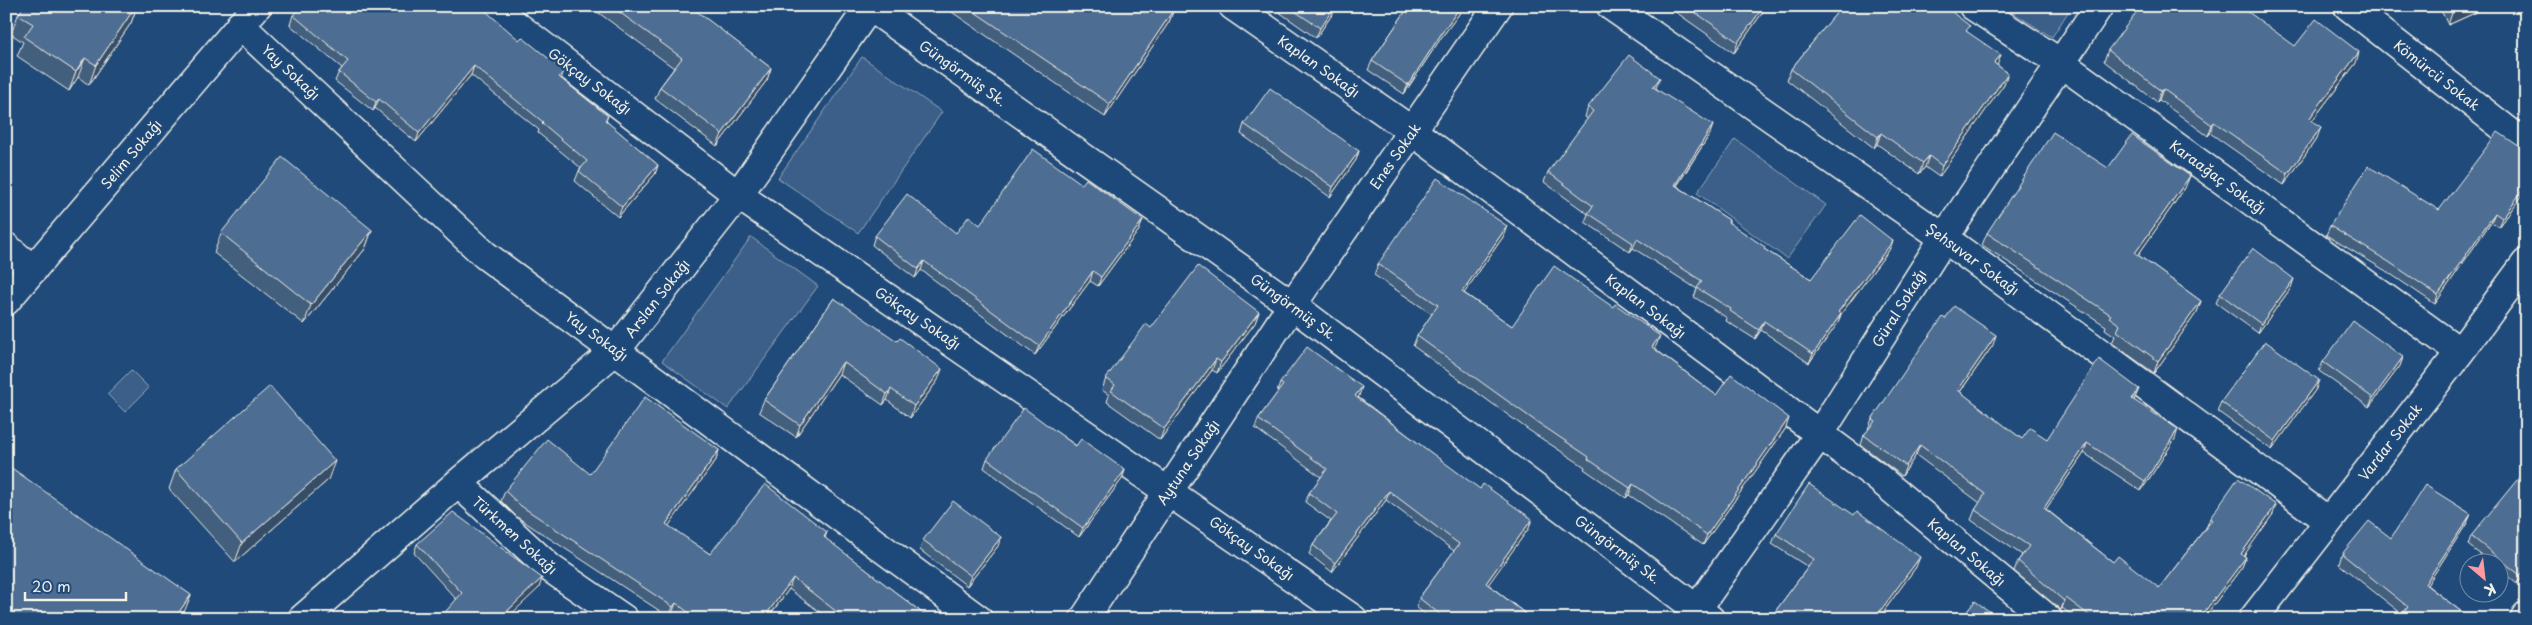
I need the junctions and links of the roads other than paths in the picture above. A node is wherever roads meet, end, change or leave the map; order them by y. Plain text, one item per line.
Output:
1 (491, 6) edge
2 (869, 6) edge
3 (1233, 6) edge
4 (1498, 6) edge
5 (1611, 6) edge
6 (1973, 6) edge
7 (2099, 6) edge
8 (2348, 6) edge
9 (249, 16) edge
10 (2062, 64) junction
11 (1412, 131) junction
12 (2526, 145) edge
13 (738, 195) junction
14 (1944, 238) junction
15 (6, 247) edge
16 (2526, 263) edge
17 (33, 270) junction
18 (6, 301) edge
19 (1292, 305) junction
20 (616, 350) junction
21 (2460, 352) junction
22 (1819, 434) junction
23 (458, 483) junction
24 (1169, 490) junction
25 (2328, 521) junction
26 (1704, 614) edge
27 (302, 619) edge
28 (624, 619) edge
29 (978, 619) edge
30 (1084, 619) edge
31 (1353, 619) edge
32 (2048, 619) edge
33 (2253, 619) edge

1 - 13 street, Gökçay Sokağı
2 - 13 street, Arslan Sokağı
2 - 19 street, Güngörmüş Sk.
3 - 11 street, Kaplan Sokağı
4 - 11 street, Enes Sokak
5 - 14 street, Şehsuvar Sokağı
6 - 10 street, Karaağaç Sokağı
7 - 10 street, Güral Sokağı
8 - 12 street, Kömürcü Sokak
9 - 17 street, Selim Sokağı
9 - 20 street, Yay Sokağı
10 - 14 street, Güral Sokağı
10 - 21 street, Karaağaç Sokağı
11 - 19 street, Enes Sokak
11 - 22 street, Kaplan Sokağı
13 - 20 street, Arslan Sokağı
13 - 24 street, Gökçay Sokağı
14 - 22 street, Güral Sokağı
14 - 25 street, Şehsuvar Sokağı
15 - 17 street
16 - 21 street, Vardar Sokak
17 - 18 street, Selim Sokağı
19 - 24 street, Aytuna Sokağı
19 - 26 street, Güngörmüş Sk.
20 - 23 street, Arslan Sokağı
20 - 29 street, Yay Sokağı
21 - 25 street, Vardar Sokak
22 - 26 street, Güral Sokağı
22 - 32 street, Kaplan Sokağı
23 - 27 street, Arslan Sokağı
23 - 28 street, Türkmen Sokağı
24 - 30 street, Aytuna Sokağı
24 - 31 street, Gökçay Sokağı
25 - 33 street, Vardar Sokak

